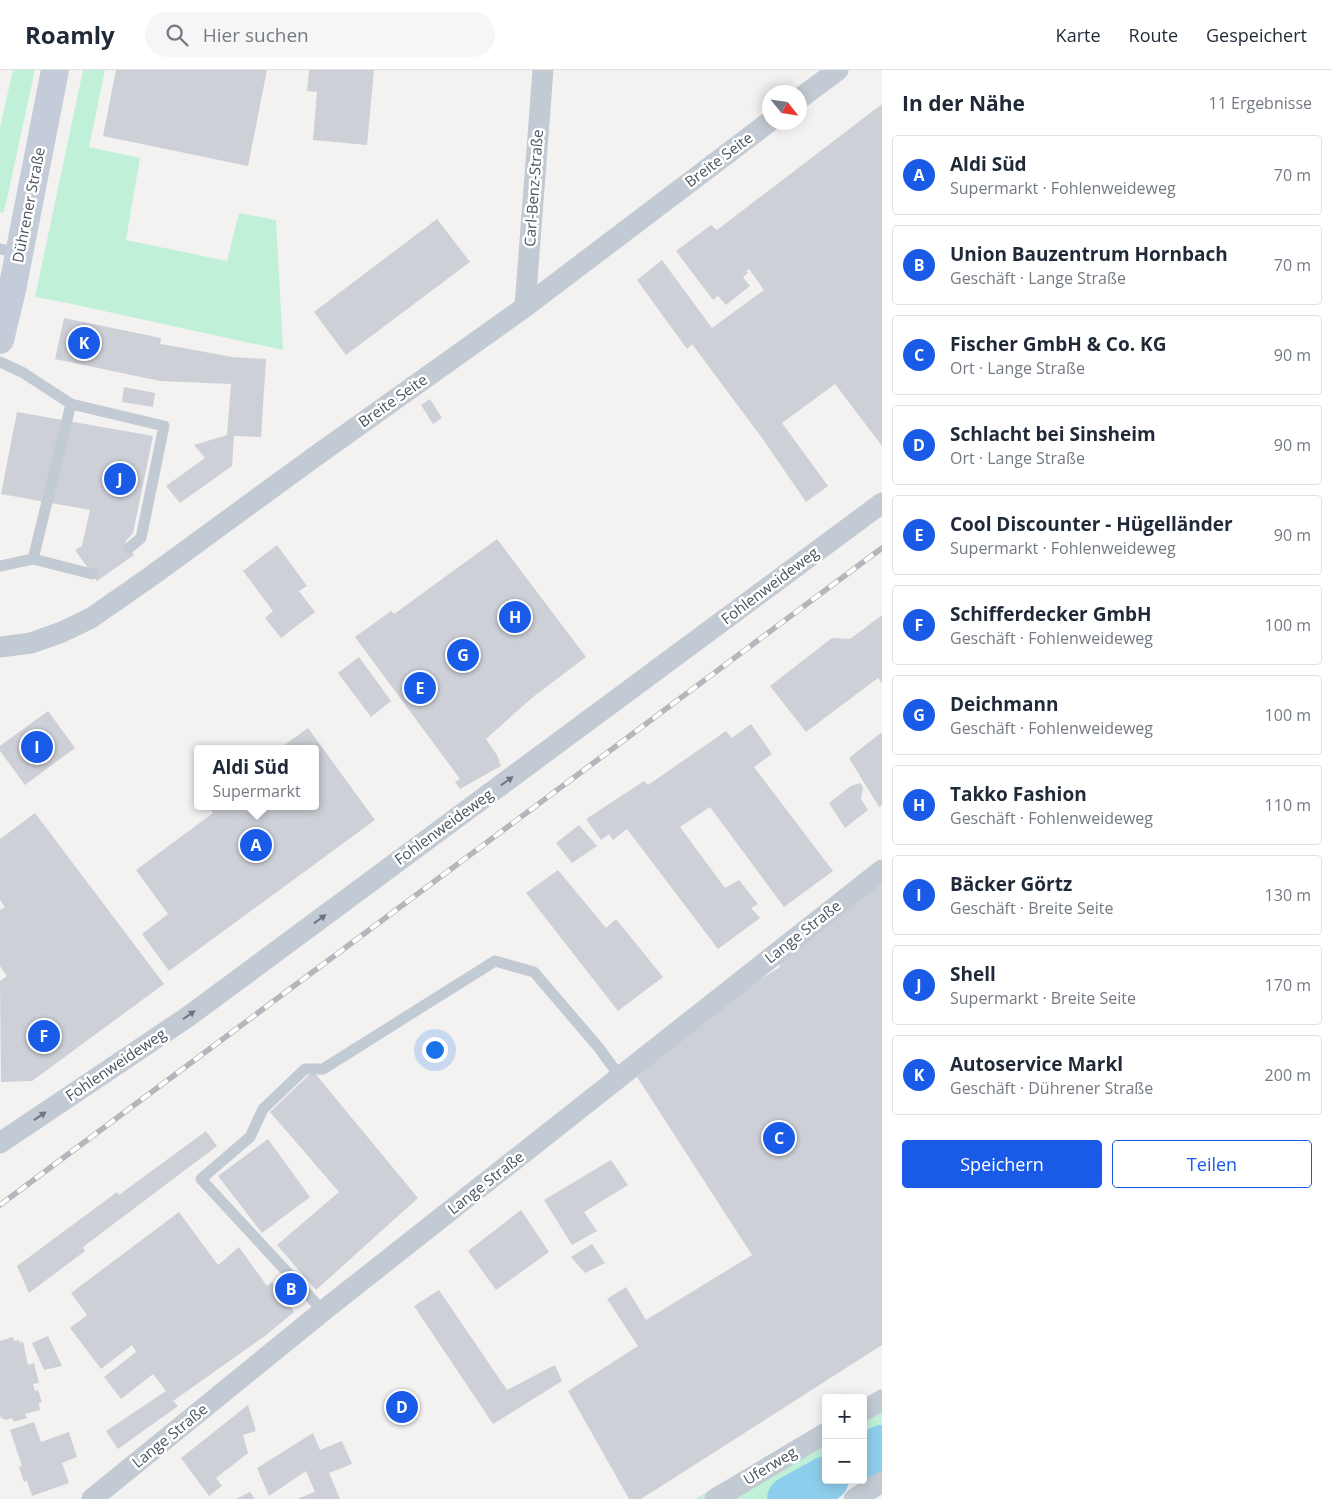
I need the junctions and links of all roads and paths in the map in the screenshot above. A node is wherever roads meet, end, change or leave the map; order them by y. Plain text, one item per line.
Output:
1 (55, 70) edge
2 (543, 70) edge
3 (838, 70) edge
4 (807, 94) edge
5 (762, 128) edge
6 (10, 251) edge
7 (525, 307) junction
8 (0, 340) edge
9 (0, 362) edge
10 (71, 404) junction
11 (882, 503) edge
12 (129, 548) dead end
13 (33, 559) junction
14 (0, 566) edge
15 (92, 574) dead end
16 (0, 648) edge
17 (882, 870) edge
18 (620, 1078) junction
19 (0, 1143) edge
20 (323, 1312) junction
21 (882, 1400) edge
22 (867, 1409) edge
23 (822, 1436) edge
24 (882, 1482) edge
25 (92, 1499) edge
26 (715, 1499) edge
27 (854, 1499) edge

1 - 6 main road, Dührener Straße
2 - 7 street, Carl-Benz-Straße
3 - 4 street
5 - 7 street, Breite Seite
6 - 8 main road, Dührener Straße
7 - 16 street, Breite Seite
9 - 10 lane
10 - 12 lane
10 - 13 lane
19 -> 11 street, Fohlenweideweg
13 - 14 lane
13 - 15 lane
17 - 18 street, Lange Straße
18 - 20 street, Lange Straße
18 - 20 lane
20 - 25 street, Lange Straße
21 - 22 street
23 - 26 street, Uferweg
24 - 27 street

